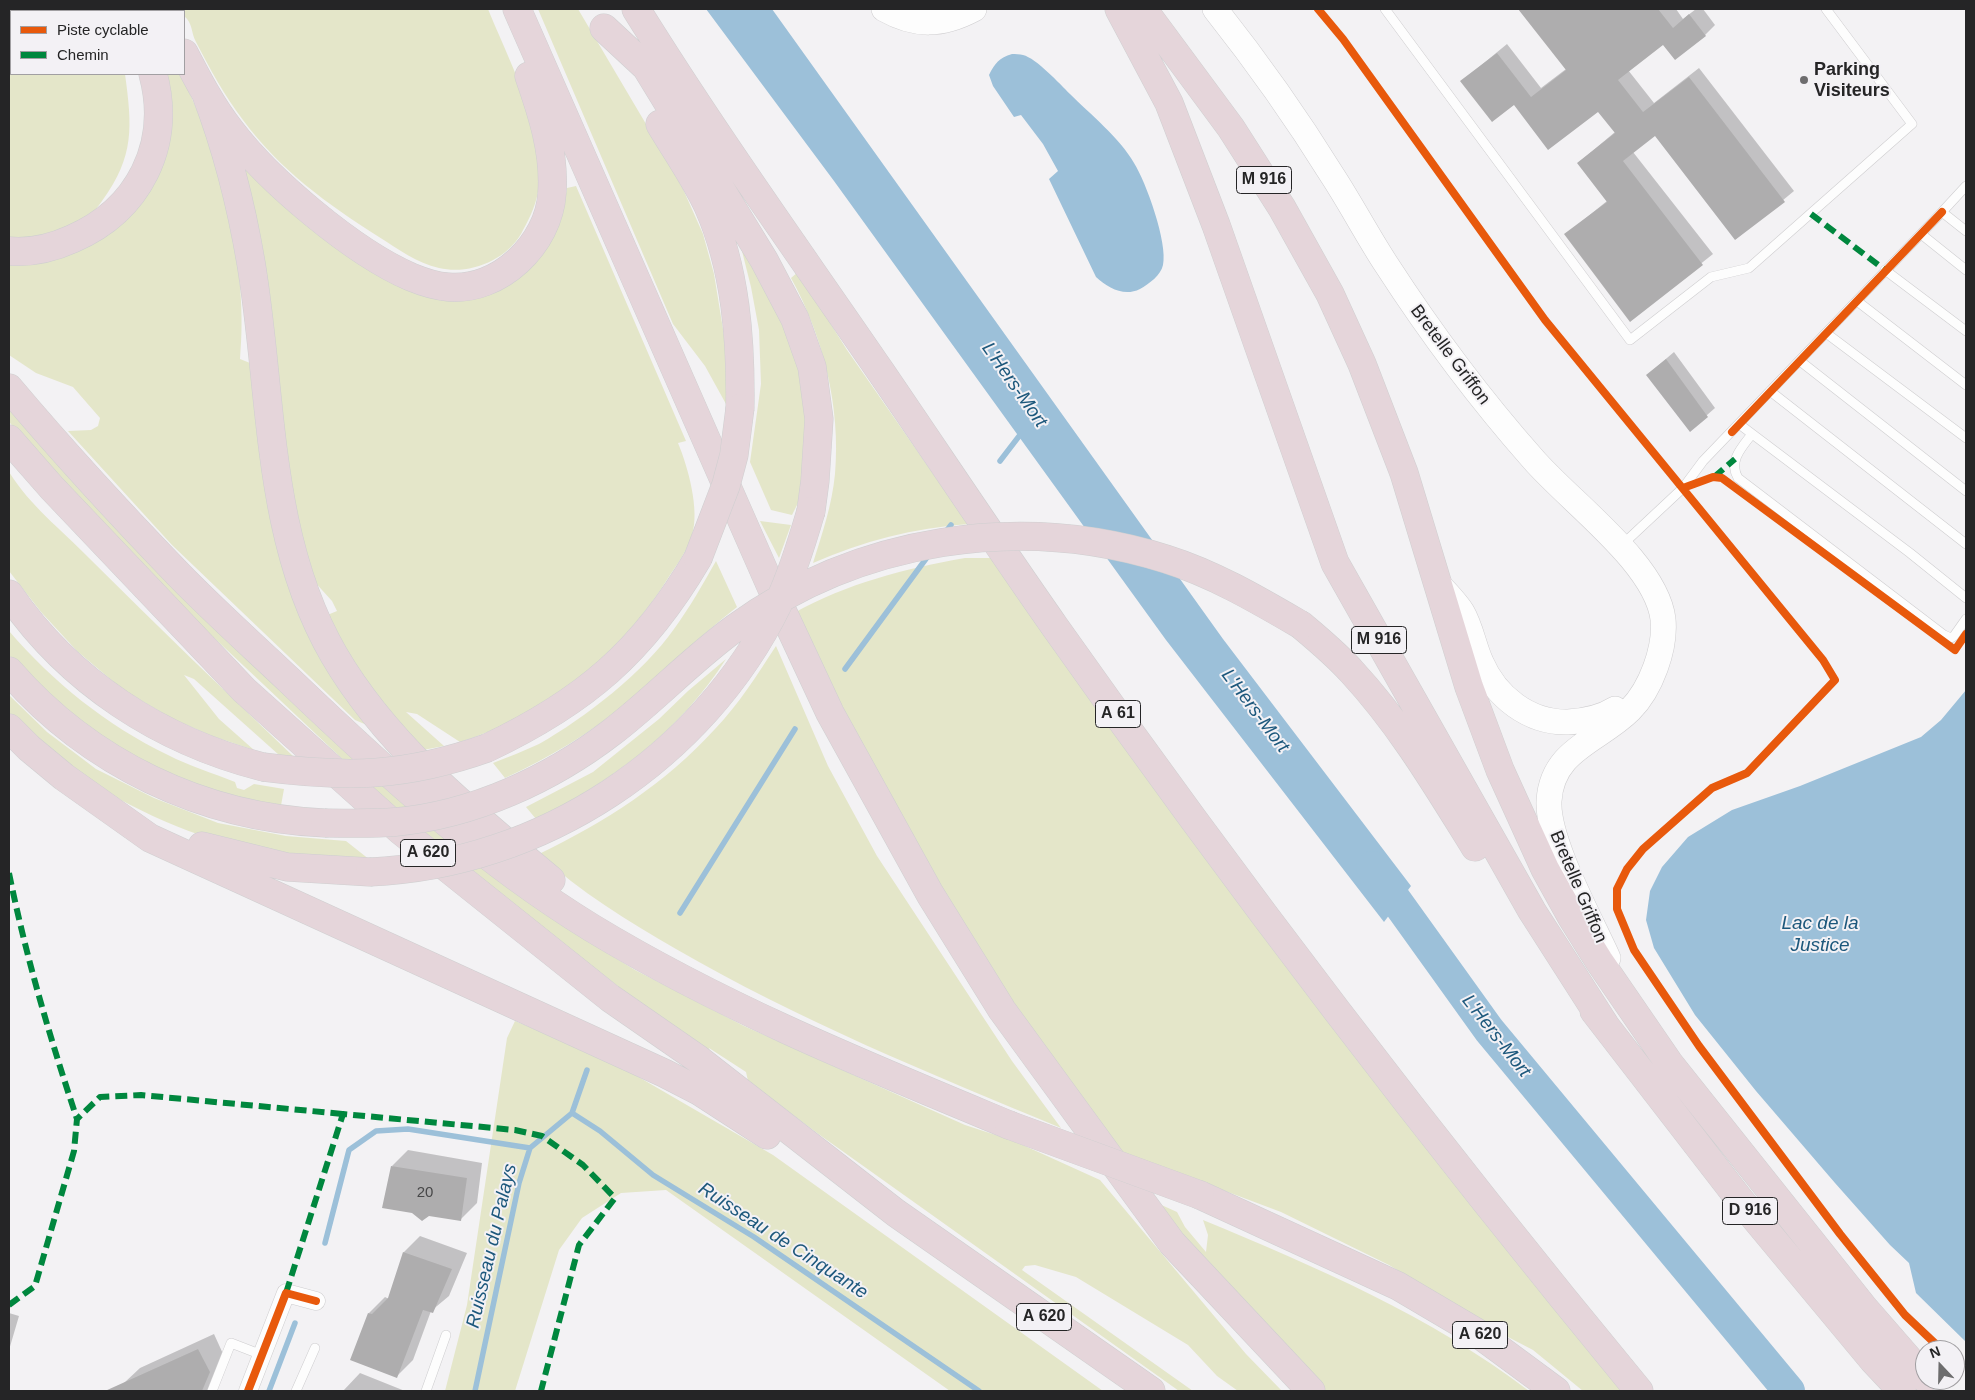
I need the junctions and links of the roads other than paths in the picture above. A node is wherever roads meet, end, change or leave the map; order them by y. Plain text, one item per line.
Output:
1 (512, 9) edge
2 (517, 9) edge
3 (636, 9) edge
4 (884, 9) edge
5 (974, 9) edge
6 (1105, 9) edge
7 (1119, 9) edge
8 (1144, 9) edge
9 (1215, 9) edge
10 (1385, 9) edge
11 (1826, 9) edge
12 (599, 18) edge
13 (1134, 40) junction
14 (185, 55) edge
15 (136, 75) edge
16 (153, 75) edge
17 (206, 94) junction
18 (158, 106) junction
19 (1966, 186) edge
20 (1942, 212) junction
21 (1966, 231) edge
22 (1921, 234) junction
23 (9, 252) edge
24 (1885, 270) junction
25 (1966, 270) edge
26 (1856, 301) junction
27 (1966, 331) edge
28 (1826, 333) junction
29 (1800, 361) junction
30 (1966, 385) edge
31 (9, 388) edge
32 (1770, 392) junction
33 (1739, 424) junction
34 (1752, 434) junction
35 (1966, 438) edge
36 (9, 439) edge
37 (1966, 491) edge
38 (1966, 544) edge
39 (1620, 547) junction
40 (1437, 582) junction
41 (9, 594) edge
42 (1966, 598) edge
43 (1966, 618) edge
44 (9, 671) edge
45 (1643, 692) junction
46 (9, 728) edge
47 (111, 808) junction
48 (653, 963) junction
49 (1627, 999) junction
50 (1604, 1025) junction
51 (896, 1213) junction
52 (316, 1301) dead end
53 (446, 1335) dead end
54 (315, 1348) dead end
55 (262, 1355) junction
56 (1915, 1366) edge
57 (212, 1391) edge
58 (248, 1391) edge
59 (296, 1391) edge
60 (426, 1391) edge
61 (1150, 1391) edge
62 (1311, 1391) edge
63 (1556, 1391) edge
64 (1639, 1391) edge
65 (1902, 1391) edge

1 - 17 highway
2 - 62 highway
3 - 64 highway, A 61
4 - 5 main road
6 - 13 main road
7 - 13 highway, M 916
8 - 40 highway, M 916
9 - 39 main road, Bretelle Griffon
10 - 11 lane
12 - 41 highway, bridge
12 - 47 highway, bridge
13 - 50 highway, M 916
14 - 17 highway
15 - 18 highway
16 - 18 highway
17 - 48 highway
18 - 23 highway
19 - 20 lane
20 - 21 lane
20 - 22 lane
22 - 24 lane
22 - 25 lane
24 - 26 lane
24 - 27 lane
26 - 28 lane
26 - 30 lane
28 - 29 lane
28 - 35 lane
29 - 32 lane
29 - 37 lane
31 - 48 highway, A 620
32 - 33 lane
32 - 38 lane
33 - 34 lane
33 - 39 lane
34 - 42 lane
34 - 43 lane
36 - 51 highway, A 620
39 - 45 main road, Bretelle Griffon
40 - 45 main road
40 - 49 highway, M 916
44 - 50 highway, bridge
45 - 49 main road, Bretelle Griffon
46 - 47 highway
47 - 51 highway
48 - 63 highway, A 620, bridge
49 - 56 highway, D 916
50 - 65 highway, D 916
51 - 61 highway, A 620
52 - 55 street
53 - 60 lane
54 - 59 lane
55 - 57 lane
55 - 58 street

